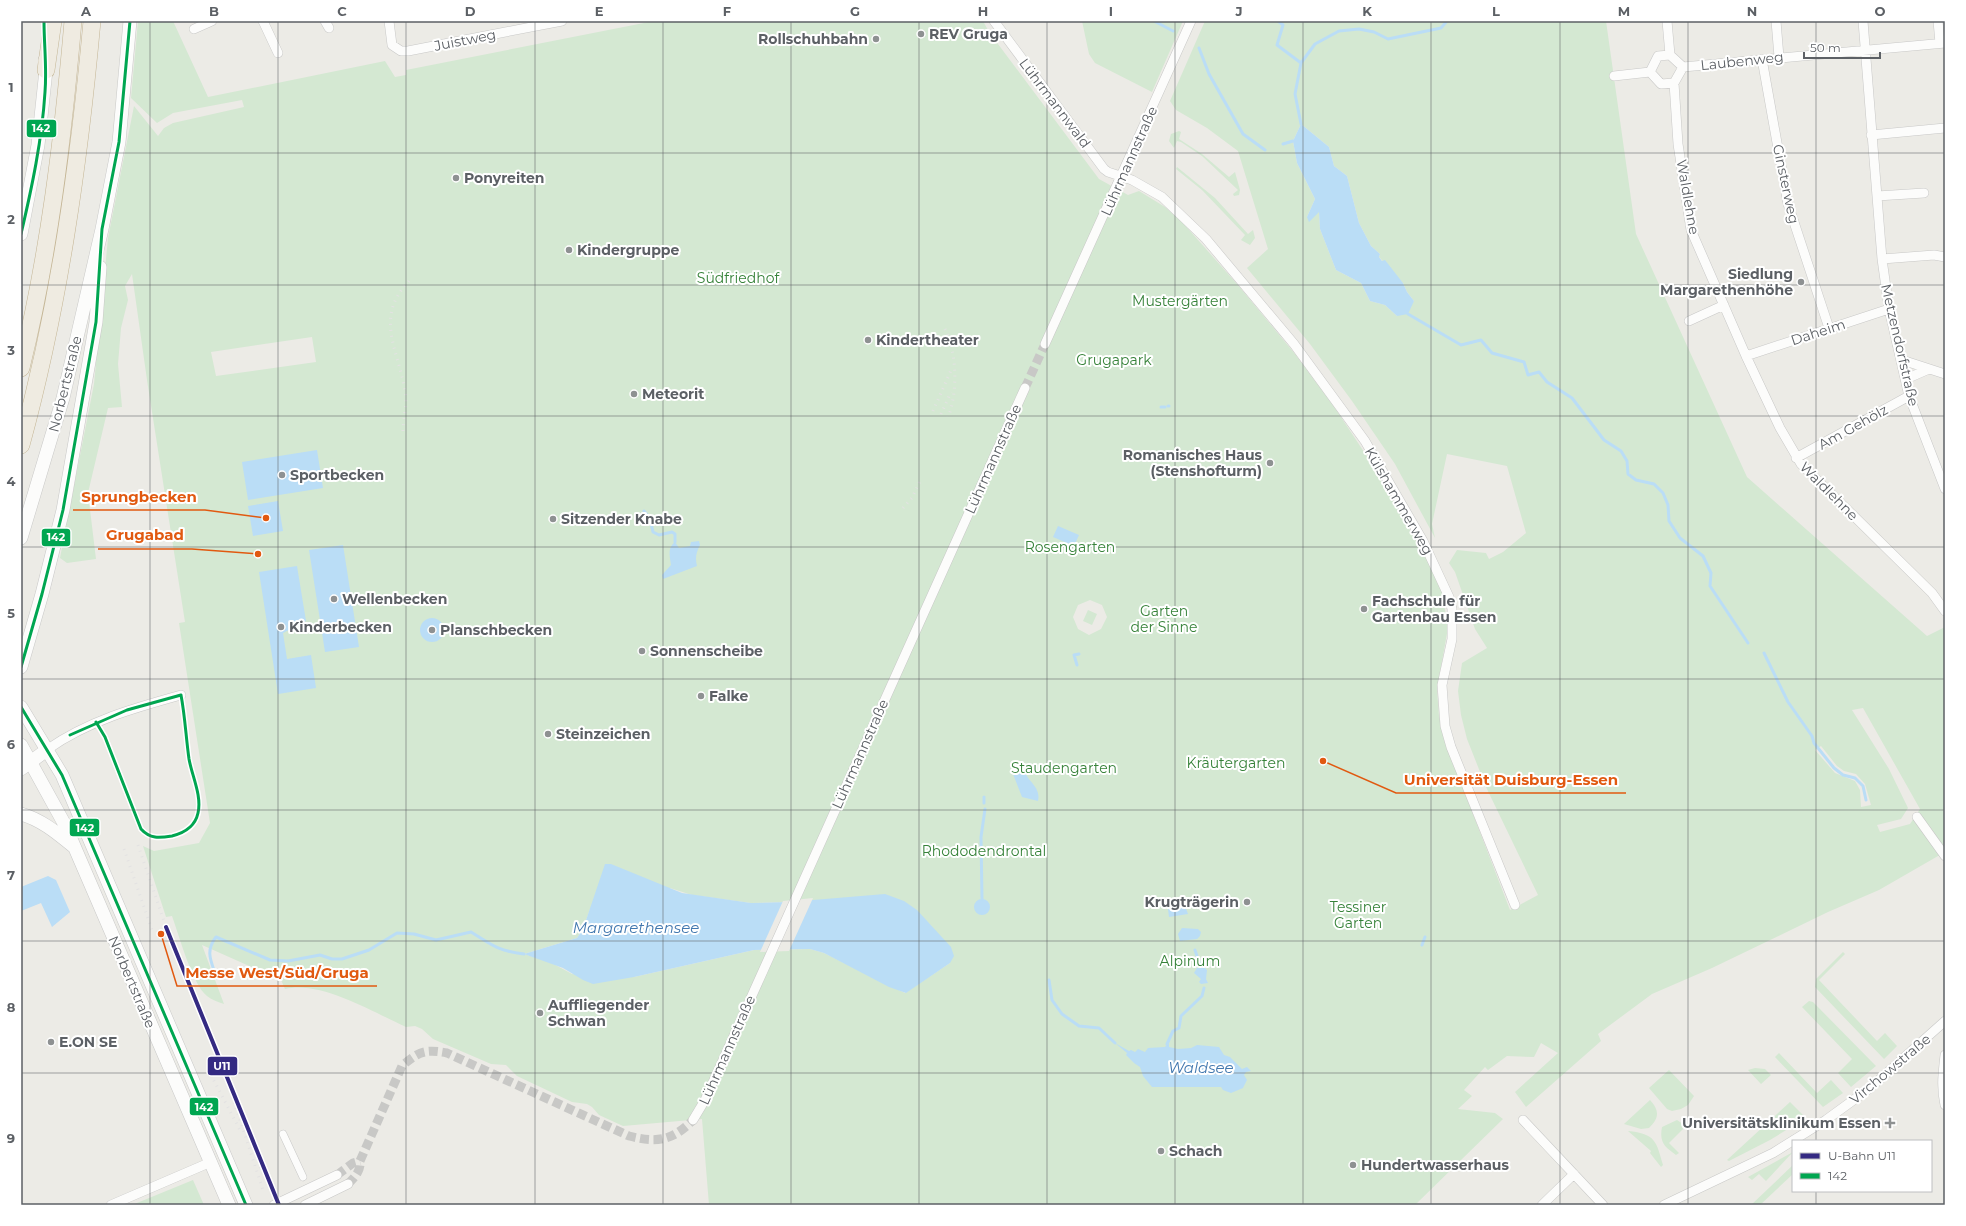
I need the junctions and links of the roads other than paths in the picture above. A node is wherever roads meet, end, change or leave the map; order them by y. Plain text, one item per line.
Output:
1 (44, 21) edge
2 (53, 21) edge
3 (73, 21) edge
4 (92, 21) edge
5 (130, 21) edge
6 (212, 21) edge
7 (263, 21) edge
8 (389, 21) edge
9 (562, 21) edge
10 (994, 21) edge
11 (1192, 21) edge
12 (1667, 21) edge
13 (1776, 21) edge
14 (1863, 21) edge
15 (1938, 21) edge
16 (541, 23) edge
17 (194, 29) dead end
18 (1942, 43) edge
19 (1865, 50) junction
20 (278, 53) dead end
21 (1670, 55) junction
22 (1779, 57) junction
23 (1762, 59) junction
24 (1683, 67) junction
25 (46, 70) junction
26 (1650, 72) junction
27 (1614, 76) dead end
28 (1674, 83) junction
29 (1945, 128) edge
30 (1871, 135) junction
31 (1122, 176) junction
32 (1924, 192) dead end
33 (1877, 196) junction
34 (102, 229) junction
35 (21, 234) edge
36 (1945, 257) edge
37 (1882, 259) junction
38 (1724, 305) junction
39 (1890, 309) junction
40 (1689, 321) dead end
41 (1829, 328) junction
42 (1045, 344) tunnel mouth
43 (1746, 356) junction
44 (1902, 360) junction
45 (21, 368) edge
46 (1930, 369) junction
47 (1945, 374) edge
48 (1906, 379) junction
49 (1025, 388) tunnel mouth
50 (1909, 396) junction
51 (21, 445) edge
52 (1796, 458) junction
53 (1945, 489) edge
54 (21, 538) edge
55 (1945, 611) edge
56 (21, 667) edge
57 (181, 695) dead end
58 (21, 707) edge
59 (21, 746) edge
60 (48, 749) junction
61 (26, 765) edge
62 (21, 814) edge
63 (1917, 816) dead end
64 (74, 847) junction
65 (1945, 856) edge
66 (1515, 905) dead end
67 (1945, 1021) edge
68 (1945, 1054) edge
69 (1945, 1105) edge
70 (693, 1120) tunnel mouth
71 (1523, 1120) dead end
72 (283, 1134) dead end
73 (1794, 1140) edge
74 (1792, 1141) edge
75 (211, 1162) junction
76 (1574, 1174) junction
77 (337, 1175) tunnel mouth
78 (303, 1177) dead end
79 (348, 1184) tunnel mouth
80 (111, 1205) edge
81 (229, 1205) edge
82 (246, 1205) edge
83 (274, 1205) edge
84 (305, 1205) edge
85 (1542, 1205) edge
86 (1603, 1205) edge
87 (1664, 1205) edge

1 - 25 main road
2 - 25 highway
3 - 45 highway
4 - 51 highway
5 - 34 main road, Norbertstraße
6 - 17 street
7 - 20 street
8 - 16 street, Juistweg
9 - 16 street, Juistweg
10 - 31 street, Lührmannwald
11 - 31 street, Lührmannstraße
12 - 21 street
13 - 22 street
14 - 19 street, Metzendorfstraße
15 - 18 street
18 - 19 street, Laubenweg
19 - 22 street, Laubenweg
19 - 30 street, Metzendorfstraße
21 - 24 street
21 - 26 street
22 - 23 street, Laubenweg
23 - 24 street, Laubenweg
23 - 41 street, Ginsterweg
24 - 28 street
25 - 35 main road
26 - 27 street
26 - 28 street
28 - 38 street, Waldlehne
29 - 30 street
30 - 33 street, Metzendorfstraße
31 - 42 street, Lührmannstraße
31 - 66 street, Külshammerweg
32 - 33 street
33 - 37 street, Metzendorfstraße
34 - 54 main road, Norbertstraße
34 - 56 main road, Norbertstraße
36 - 37 street
37 - 39 street, Metzendorfstraße
38 - 40 street
38 - 43 street, Waldlehne
39 - 41 street, Daheim
39 - 44 street, Metzendorfstraße
41 - 43 street, Daheim
43 - 52 street, Waldlehne
44 - 46 street
44 - 48 street, Metzendorfstraße
46 - 47 street
46 - 48 street
48 - 50 street, Metzendorfstraße
49 - 70 street, Lührmannstraße
50 - 52 street, Am Gehölz
50 - 53 street, Metzendorfstraße
52 - 55 street, Waldlehne
57 - 60 street
58 - 60 main road, Norbertstraße
59 - 61 main road, Norbertstraße
60 - 61 main road
60 - 82 main road, Norbertstraße
61 - 64 main road, Norbertstraße
62 - 64 main road
63 - 65 street
64 - 75 main road, Norbertstraße
67 - 73 street, Virchowstraße
68 - 69 street
71 - 76 street
72 - 78 street
74 - 87 street, Virchowstraße
75 - 80 street
75 - 81 main road, Norbertstraße
76 - 85 street
76 - 86 street
77 - 83 street
79 - 84 street

